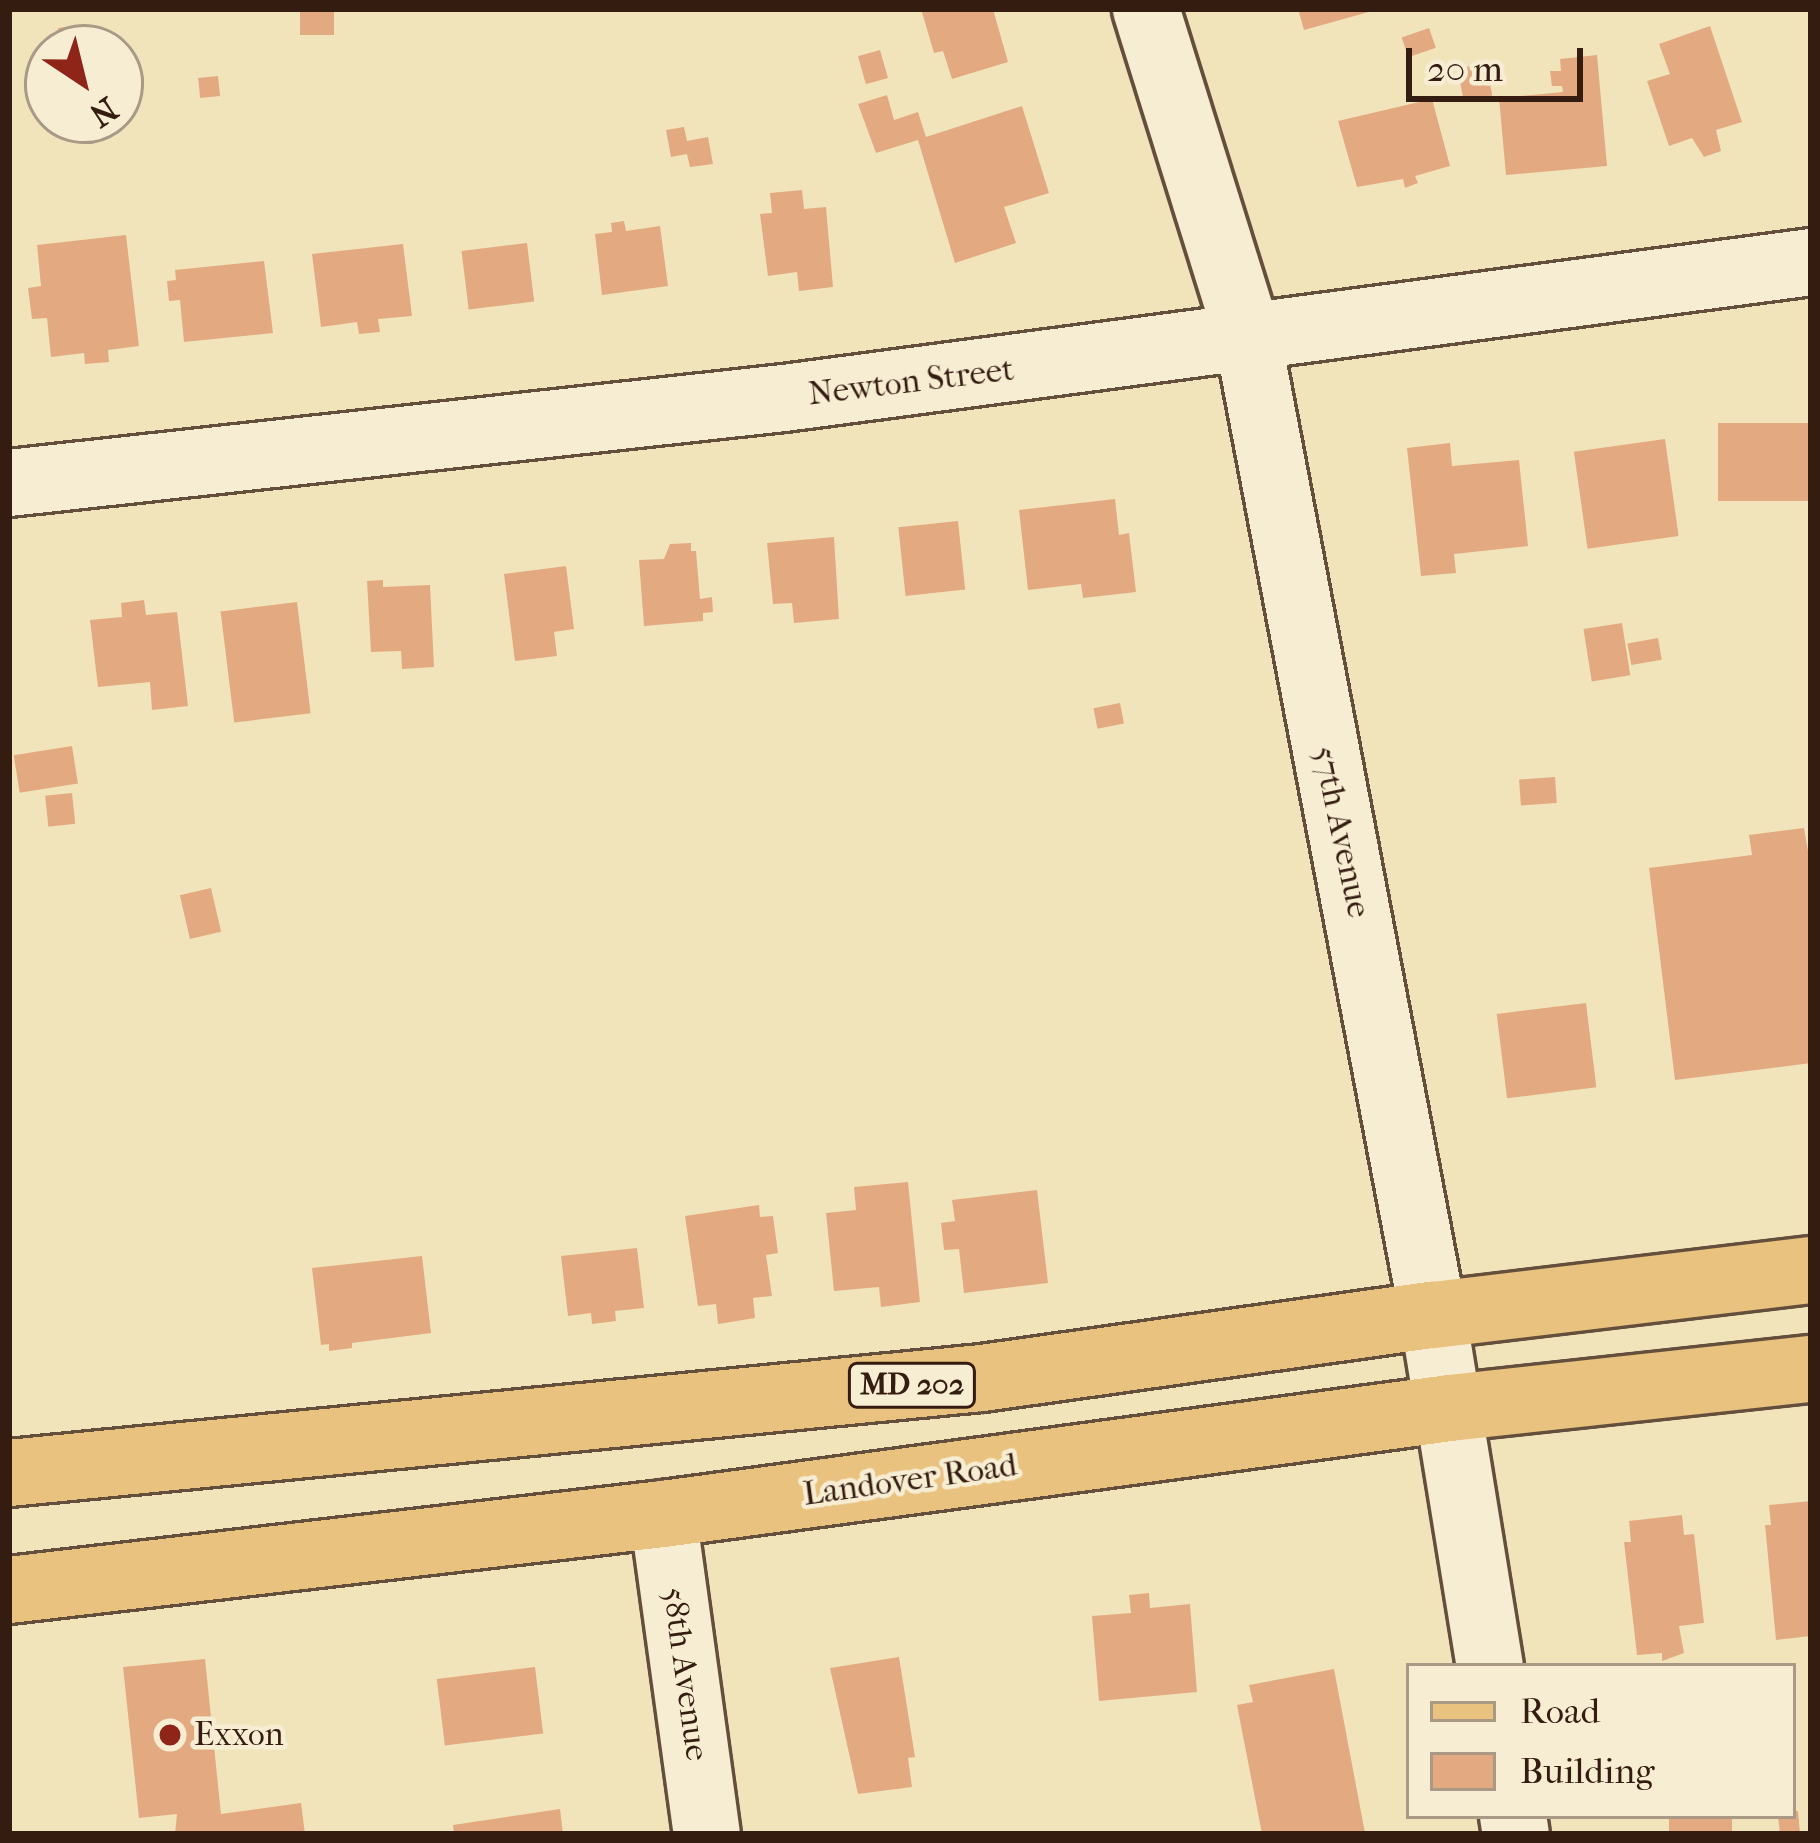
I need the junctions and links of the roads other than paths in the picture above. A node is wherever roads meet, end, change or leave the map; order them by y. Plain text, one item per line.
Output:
1 (1146, 9) edge
2 (1811, 262) edge
3 (1247, 333) junction
4 (9, 483) edge
5 (1811, 1270) edge
6 (1433, 1315) junction
7 (1811, 1369) edge
8 (1450, 1408) junction
9 (9, 1473) edge
10 (663, 1514) junction
11 (9, 1590) edge
12 (1490, 1663) edge
13 (707, 1834) edge

1 - 3 street, 57th Avenue
2 - 3 street, Newton Street
3 - 4 street, Newton Street
3 - 6 street, 57th Avenue
5 - 6 main road, MD 202
6 - 8 street, 57th Avenue
6 - 9 main road, MD 202
7 - 8 main road, Landover Road
8 - 10 main road, Landover Road
8 - 12 street, 57th Avenue
10 - 11 main road, Landover Road
10 - 13 street, 58th Avenue

